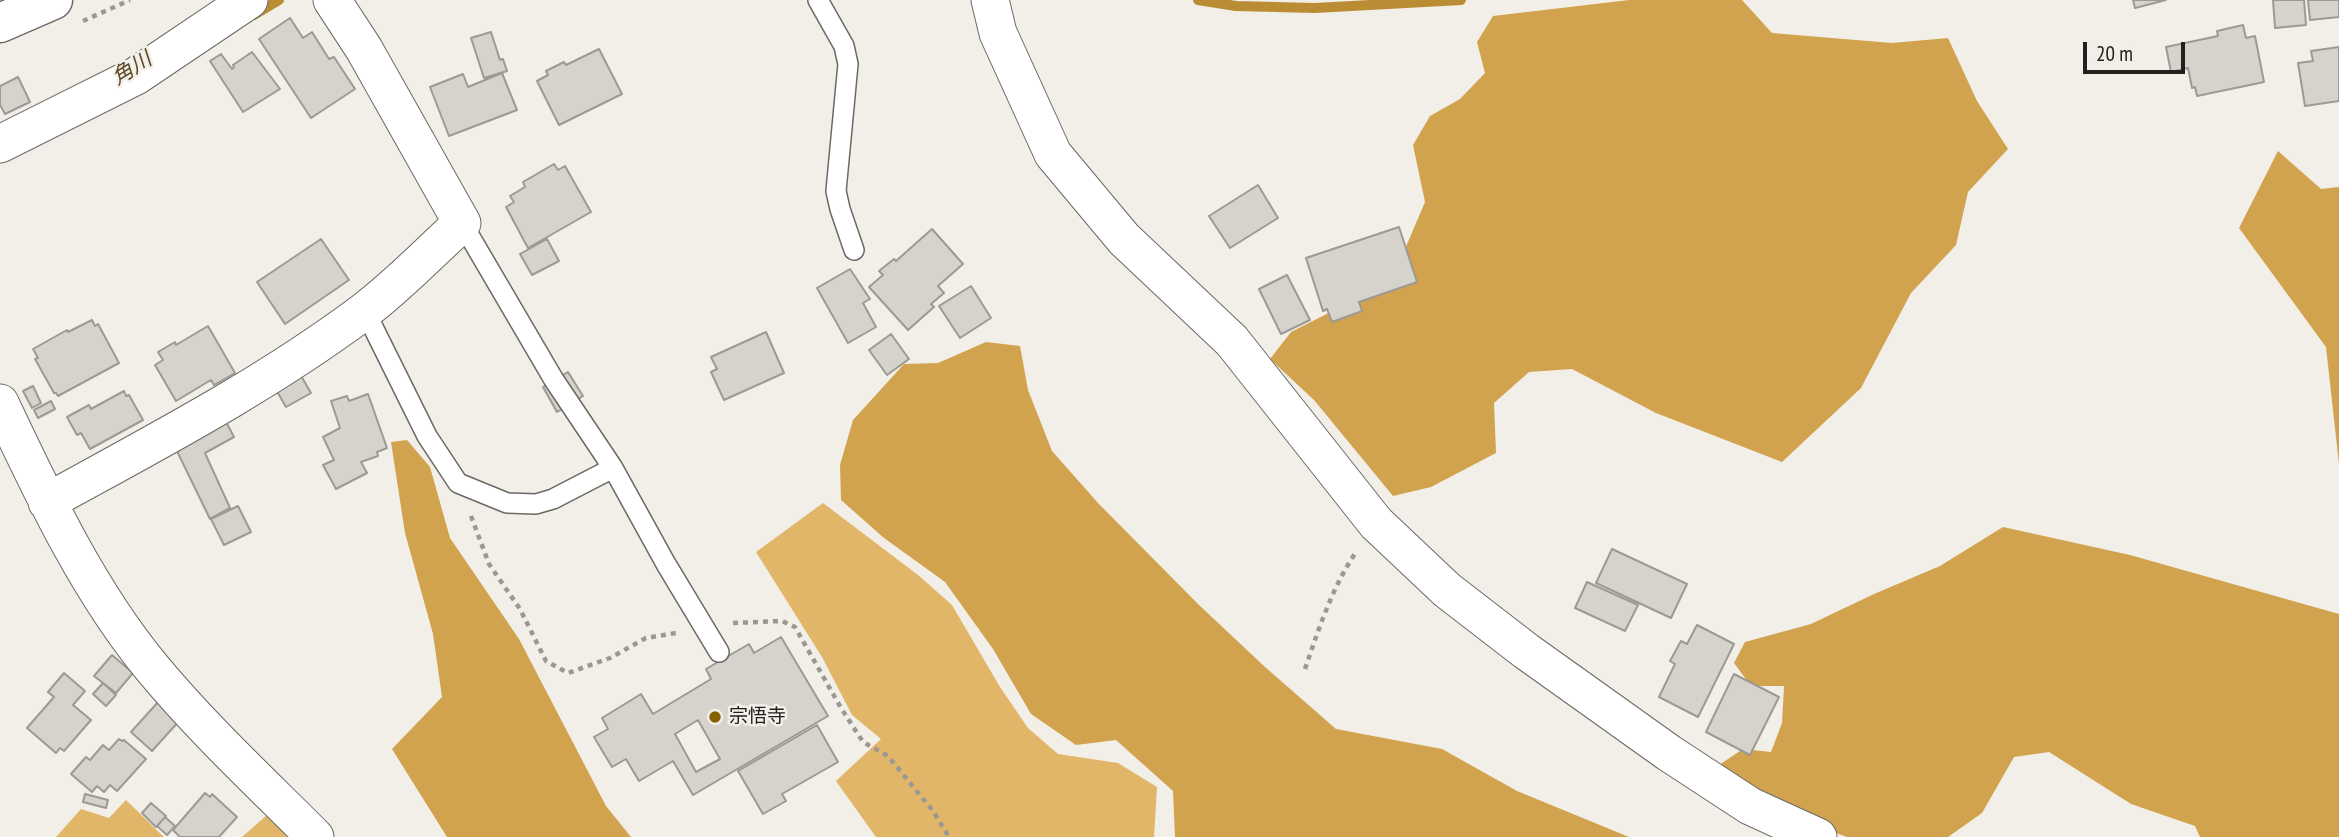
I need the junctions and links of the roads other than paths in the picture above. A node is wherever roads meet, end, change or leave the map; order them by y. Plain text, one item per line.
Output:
1 (52, 0) edge
2 (248, 0) edge
3 (332, 0) edge
4 (818, 0) edge
5 (990, 0) edge
6 (0, 23) edge
7 (0, 144) edge
8 (462, 223) junction
9 (853, 250) dead end
10 (365, 311) junction
11 (0, 403) edge
12 (613, 468) junction
13 (47, 502) junction
14 (719, 652) dead end
15 (315, 837) edge
16 (1818, 837) edge

1 - 6 main road
2 - 7 street
3 - 8 street
4 - 9 lane
5 - 16 street
8 - 10 street
8 - 12 lane
10 - 12 lane
10 - 13 street
11 - 13 street
12 - 14 lane
13 - 15 street

